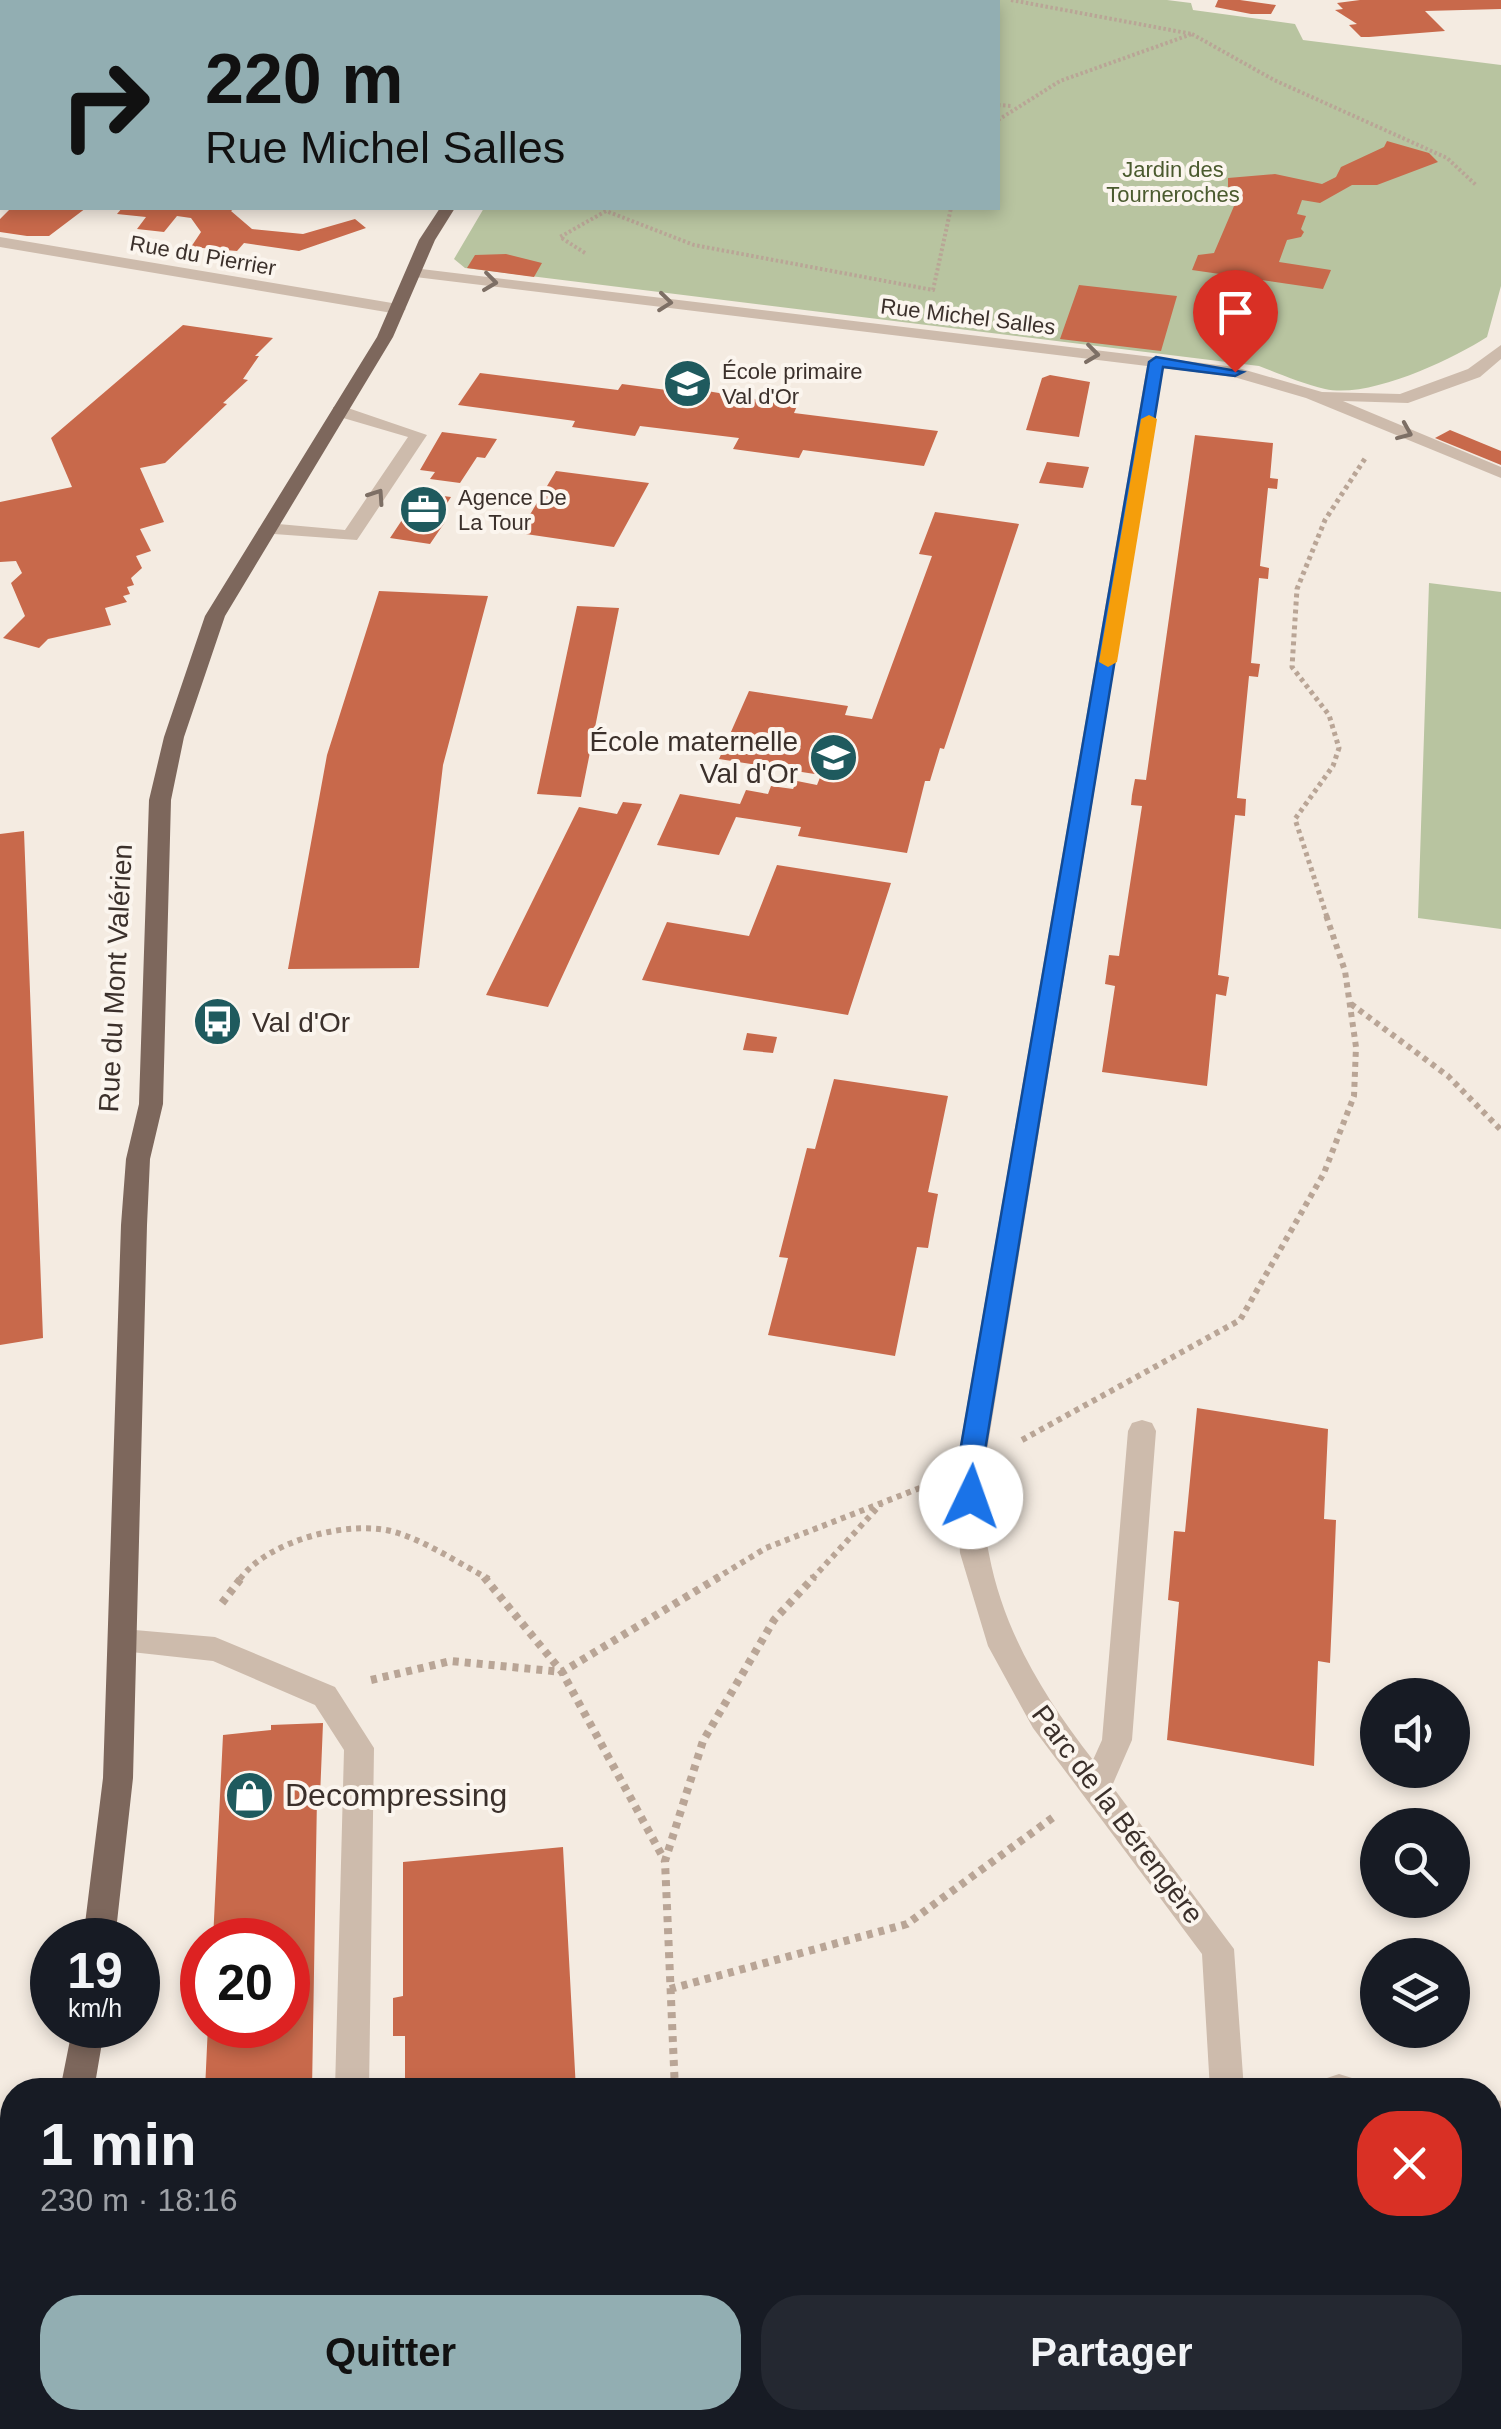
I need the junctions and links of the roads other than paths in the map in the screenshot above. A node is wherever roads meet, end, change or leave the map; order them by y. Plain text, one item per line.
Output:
1 (446, 210) edge
2 (0, 242) edge
3 (413, 272) junction
4 (398, 310) junction
5 (1501, 350) edge
6 (1156, 362) junction
7 (1312, 394) junction
8 (339, 411) junction
9 (1501, 474) edge
10 (267, 529) junction
11 (1142, 1432) dead end
12 (123, 1641) junction
13 (1097, 1786) junction
14 (102, 1918) edge
15 (85, 2048) edge
16 (79, 2078) edge
17 (352, 2078) edge
18 (1226, 2078) edge

1 - 3 main road, Rue du Mont Valérien
2 - 4 street, Rue du Pierrier
3 - 4 main road, Rue du Mont Valérien
3 -> 6 street, Rue Michel Salles
4 - 8 main road, Rue du Mont Valérien
5 - 7 street
6 - 7 street, Rue Michel Salles
6 - 13 street, Parc de la Bérengère
7 -> 9 street, Rue Michel Salles
8 - 10 main road, Rue du Mont Valérien
10 -> 8 street
10 - 12 main road, Rue du Mont Valérien
11 - 13 street
12 - 14 main road, Rue du Mont Valérien
12 - 17 street
13 - 18 street, Parc de la Bérengère
15 - 16 main road

